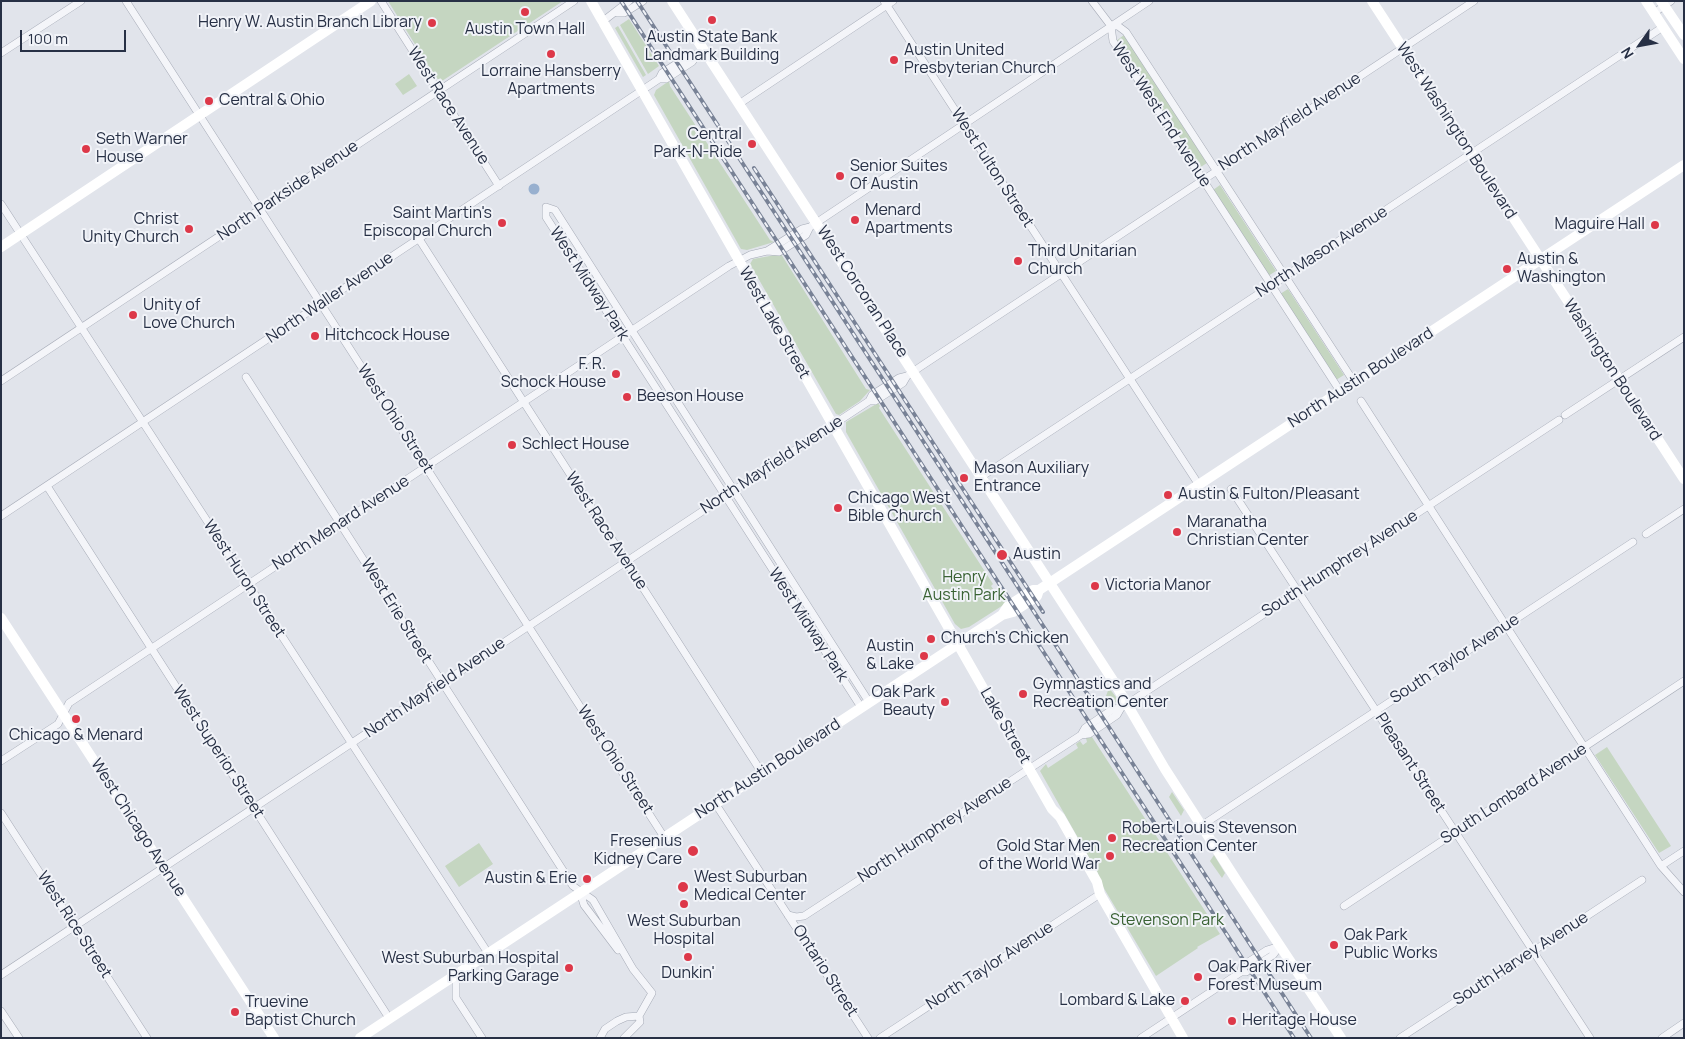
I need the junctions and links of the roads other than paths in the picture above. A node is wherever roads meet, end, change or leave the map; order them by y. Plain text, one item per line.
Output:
1 (81, 1) edge
2 (126, 1) edge
3 (371, 1) edge
4 (381, 1) edge
5 (574, 1) edge
6 (591, 1) edge
7 (629, 1) edge
8 (642, 1) edge
9 (672, 1) edge
10 (893, 1) edge
11 (1092, 1) edge
12 (1149, 1) edge
13 (1372, 1) edge
14 (1474, 1) edge
15 (1646, 1) edge
16 (1666, 3) edge
17 (885, 4) edge
18 (617, 13) junction
19 (1654, 13) junction
20 (602, 22) junction
21 (1111, 26) junction
22 (1663, 28) junction
23 (1684, 35) edge
24 (1402, 48) junction
25 (701, 52) junction
26 (1, 54) edge
27 (1684, 58) edge
28 (642, 90) junction
29 (439, 91) junction
30 (739, 104) junction
31 (200, 115) junction
32 (964, 125) junction
33 (1471, 154) junction
34 (1684, 165) edge
35 (1217, 171) junction
36 (1203, 180) junction
37 (499, 186) junction
38 (1, 204) edge
39 (260, 210) junction
40 (813, 225) junction
41 (20, 234) junction
42 (419, 239) junction
43 (1, 247) edge
44 (580, 250) junction
45 (570, 256) junction
46 (739, 260) junction
47 (1540, 260) junction
48 (1061, 274) junction
49 (1286, 277) junction
50 (1272, 286) junction
51 (321, 304) junction
52 (82, 328) junction
53 (632, 331) junction
54 (623, 337) junction
55 (1684, 337) edge
56 (910, 374) junction
57 (246, 378) dead end
58 (1130, 380) junction
59 (1618, 380) junction
60 (1, 381) edge
61 (1354, 382) junction
62 (1340, 392) junction
63 (1361, 401) dead end
64 (524, 403) junction
65 (143, 422) junction
66 (833, 425) junction
67 (426, 467) junction
68 (982, 477) junction
69 (1684, 479) edge
70 (1199, 485) junction
71 (47, 486) junction
72 (1231, 489) dead end
73 (734, 490) junction
74 (725, 496) junction
75 (1428, 505) junction
76 (1684, 509) edge
77 (1, 516) edge
78 (341, 524) junction
79 (1646, 534) dead end
80 (1633, 542) dead end
81 (626, 561) junction
82 (1050, 583) junction
83 (248, 585) junction
84 (1298, 591) junction
85 (1, 618) edge
86 (528, 626) junction
87 (1506, 626) junction
88 (5, 630) edge
89 (958, 644) junction
90 (152, 649) junction
91 (1684, 681) edge
92 (442, 684) junction
93 (865, 705) junction
94 (1124, 705) junction
95 (1376, 711) junction
96 (64, 714) junction
97 (352, 744) junction
98 (1584, 747) junction
99 (1, 761) edge
100 (1030, 768) junction
101 (762, 773) junction
102 (715, 804) junction
103 (254, 808) junction
104 (1, 813) edge
105 (1201, 826) junction
106 (1455, 832) junction
107 (664, 837) junction
108 (1684, 851) edge
109 (1662, 866) junction
110 (164, 868) junction
111 (1642, 880) dead end
112 (580, 892) junction
113 (1684, 892) edge
114 (1100, 894) junction
115 (1344, 906) dead end
116 (788, 914) junction
117 (75, 927) junction
118 (1280, 946) junction
119 (1534, 951) junction
120 (488, 953) junction
121 (458, 973) junction
122 (1, 975) edge
123 (1, 1011) edge
124 (639, 1016) junction
125 (389, 1018) junction
126 (1172, 1018) junction
127 (1684, 1023) edge
128 (19, 1038) edge
129 (147, 1038) edge
130 (274, 1038) edge
131 (360, 1038) edge
132 (482, 1038) edge
133 (600, 1038) edge
134 (624, 1038) edge
135 (868, 1038) edge
136 (880, 1038) edge
137 (1142, 1038) edge
138 (1184, 1038) edge
139 (1341, 1038) edge
140 (1400, 1038) edge
141 (1590, 1038) edge
142 (1662, 1038) edge

1 - 26 street
2 - 31 street, West Ohio Street
3 - 31 street
4 - 29 street, West Race Avenue
5 - 29 street, North Parkside Avenue
6 - 20 street, West Lake Street
7 - 18 street
8 - 18 street
9 - 25 street, West Corcoran Place
10 - 17 street
11 - 21 street
12 - 21 street, North Menard Avenue
13 - 24 street, West Washington Boulevard
14 - 24 street, North Mayfield Avenue
15 - 19 street
16 - 19 street
16 - 23 street
17 - 30 street
17 - 32 street, West Fulton Street
18 - 20 street
19 - 22 street
20 - 28 street, West Lake Street
21 - 32 street, North Menard Avenue
21 - 35 street, West West End Avenue
21 - 36 street, West West End Avenue
22 - 27 street
22 - 33 street, North Mason Avenue
24 - 33 street, West Washington Boulevard
24 - 35 street, North Mayfield Avenue
25 - 28 street, North Waller Avenue
25 - 30 street, West Corcoran Place
28 - 37 street, North Waller Avenue
28 - 46 street, West Lake Street
29 - 37 street, West Race Avenue
29 - 39 street, North Parkside Avenue
30 - 40 street, West Corcoran Place
31 - 39 street, West Ohio Street
31 - 41 street
32 - 40 street, North Menard Avenue
32 - 48 street, West Fulton Street
33 - 47 street, West Washington Boulevard
33 - 49 street, North Mason Avenue
34 - 47 street, North Austin Boulevard
35 - 36 street, North Mayfield Avenue
35 - 49 street, West West End Avenue
36 - 48 street, North Mayfield Avenue
36 - 50 street, West West End Avenue
37 - 42 street, North Waller Avenue
38 - 41 street, West Huron Street
39 - 51 street, West Ohio Street
39 - 52 street, North Parkside Avenue
40 - 46 street, North Menard Avenue
40 - 56 street, West Corcoran Place
41 - 43 street
41 - 52 street, West Huron Street
42 - 51 street, North Waller Avenue
42 - 64 street, West Race Avenue
44 - 45 street
44 - 45 street, West Midway Park
44 - 53 street, West Midway Park
45 - 54 street, West Midway Park
46 - 53 street, North Menard Avenue
46 - 66 street, West Lake Street
47 - 59 street, Washington Boulevard
47 - 61 street, North Austin Boulevard
48 - 56 street, North Mayfield Avenue
48 - 58 street, West Fulton Street
49 - 50 street, North Mason Avenue
49 - 61 street, West West End Avenue
50 - 58 street, North Mason Avenue
50 - 62 street, West West End Avenue
51 - 65 street, North Waller Avenue
51 - 67 street, West Ohio Street
52 - 60 street, North Parkside Avenue
52 - 65 street, West Huron Street
53 - 54 street, North Menard Avenue
53 - 73 street, West Midway Park
54 - 64 street, North Menard Avenue
54 - 74 street, West Midway Park
55 - 59 street, South Humphrey Avenue
56 - 66 street, North Mayfield Avenue
56 - 68 street, West Corcoran Place
57 - 78 street, West Erie Street
58 - 68 street, North Mason Avenue
58 - 70 street, West Fulton Street
59 - 69 street, Washington Boulevard
59 - 75 street, South Humphrey Avenue
61 - 62 street, North Austin Boulevard
62 - 70 street, North Austin Boulevard
63 - 75 street
64 - 67 street, North Menard Avenue
64 - 81 street, West Race Avenue
65 - 71 street, North Waller Avenue
65 - 83 street, West Huron Street
66 - 73 street, North Mayfield Avenue
66 - 89 street, West Lake Street
67 - 78 street, North Menard Avenue
67 - 86 street, West Ohio Street
68 - 82 street, West Corcoran Place
70 - 82 street, North Austin Boulevard
71 - 77 street, North Waller Avenue
71 - 90 street, West Superior Street
72 - 84 street, Pleasant Street
73 - 74 street, North Mayfield Avenue
73 - 93 street, West Midway Park
74 - 81 street, North Mayfield Avenue
74 - 93 street, West Midway Park
75 - 84 street, South Humphrey Avenue
75 - 87 street
76 - 79 street
78 - 83 street, North Menard Avenue
78 - 92 street, West Erie Street
80 - 87 street, South Taylor Avenue
81 - 86 street, North Mayfield Avenue
81 - 101 street, West Race Avenue
82 - 89 street, North Austin Boulevard
82 - 94 street, West Corcoran Place
83 - 90 street, North Menard Avenue
83 - 97 street, West Huron Street
84 - 94 street, South Humphrey Avenue
84 - 95 street, Pleasant Street
85 - 88 street, West Chicago Avenue
86 - 92 street, North Mayfield Avenue
86 - 107 street, West Ohio Street
87 - 95 street, South Taylor Avenue
87 - 98 street
88 - 96 street, West Chicago Avenue
89 - 93 street, North Austin Boulevard
89 - 100 street, Lake Street
90 - 96 street, North Menard Avenue
90 - 103 street, West Superior Street
91 - 98 street, South Lombard Avenue
92 - 97 street, North Mayfield Avenue
92 - 112 street, West Erie Street
93 - 101 street, North Austin Boulevard
94 - 100 street, North Humphrey Avenue
94 - 105 street, West Corcoran Place
95 - 105 street, South Taylor Avenue
95 - 106 street, Pleasant Street
96 - 99 street, North Menard Avenue
96 - 110 street, West Chicago Avenue
97 - 103 street, North Mayfield Avenue
97 - 120 street, West Huron Street
98 - 106 street, South Lombard Avenue
98 - 109 street
100 - 114 street, Lake Street
100 - 116 street, North Humphrey Avenue
101 - 102 street, North Austin Boulevard
102 - 107 street, North Austin Boulevard
102 - 116 street, Ontario Street
103 - 110 street, North Mayfield Avenue
103 - 125 street, West Superior Street
104 - 117 street, West Rice Street
105 - 118 street, West Corcoran Place
106 - 115 street, South Lombard Avenue
106 - 119 street, Pleasant Street
107 - 112 street, North Austin Boulevard
108 - 109 street
109 - 113 street
110 - 117 street, North Mayfield Avenue
110 - 130 street, West Chicago Avenue
111 - 119 street, South Harvey Avenue
112 - 120 street, North Austin Boulevard
112 - 124 street, West Erie Street
114 - 126 street, Lake Street
114 - 136 street, North Taylor Avenue
116 - 135 street, Ontario Street
117 - 122 street, North Mayfield Avenue
117 - 129 street, West Rice Street
118 - 126 street
118 - 139 street, West Corcoran Place
119 - 140 street, South Harvey Avenue
119 - 141 street, Pleasant Street
120 - 121 street, North Austin Boulevard
121 - 125 street, North Austin Boulevard
121 - 132 street
123 - 128 street
124 - 133 street
124 - 134 street
125 - 131 street, North Austin Boulevard
126 - 137 street
126 - 138 street, Lake Street
127 - 142 street

